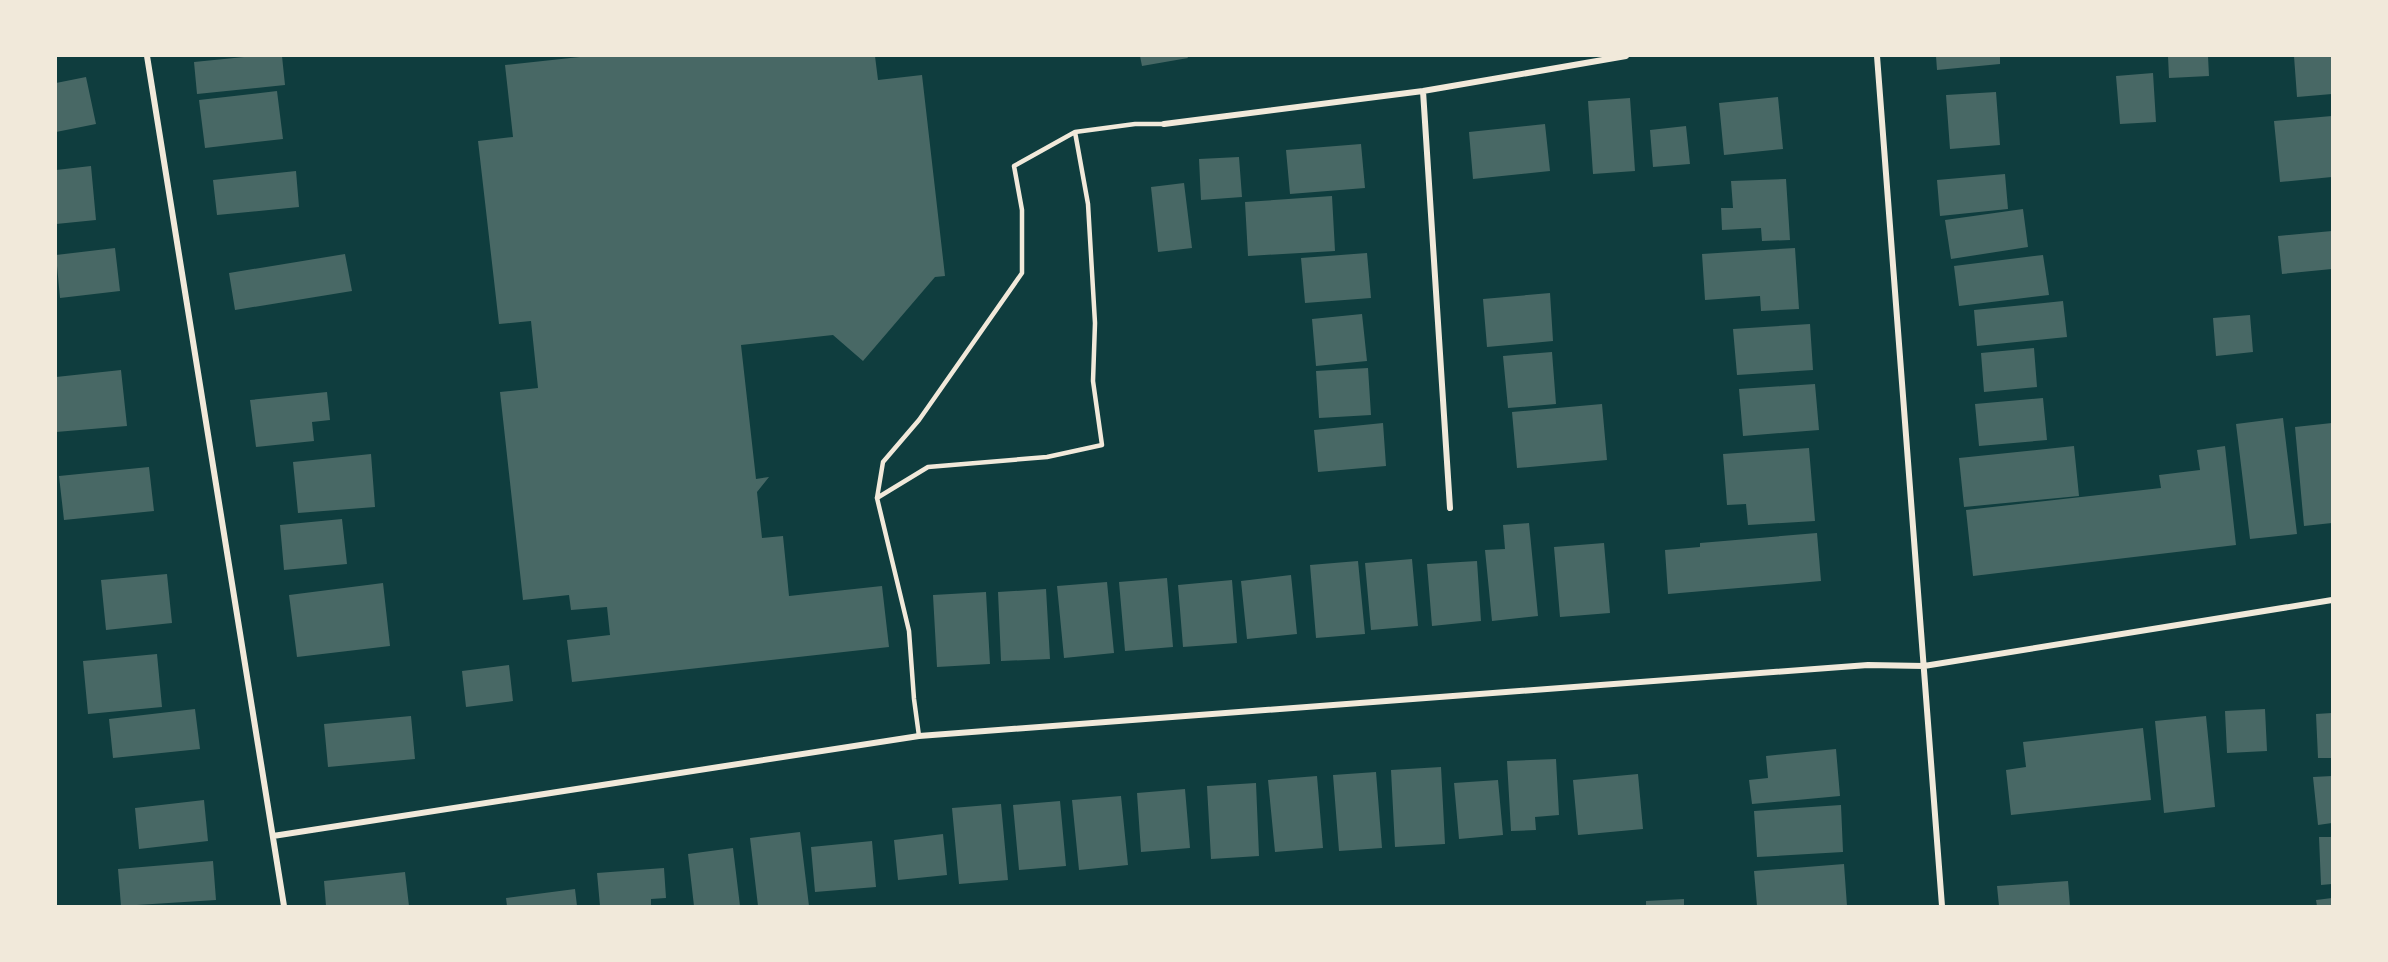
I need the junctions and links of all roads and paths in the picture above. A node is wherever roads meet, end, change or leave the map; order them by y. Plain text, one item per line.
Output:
1 (147, 56) edge
2 (1626, 56) edge
3 (1877, 56) edge
4 (1423, 91) junction
5 (1164, 124) joint
6 (1075, 132) junction
7 (877, 498) junction
8 (1450, 508) dead end
9 (2332, 600) edge
10 (1924, 666) junction
11 (919, 736) junction
12 (273, 836) junction
13 (284, 906) edge
14 (1942, 906) edge

1 - 12 street
2 - 4 street
3 - 10 street
4 - 5 street
4 - 8 street
5 - 6 lane
6 - 7 lane
6 - 7 lane
7 - 11 lane
9 - 10 street
10 - 11 street
10 - 14 street
11 - 12 street
12 - 13 street

